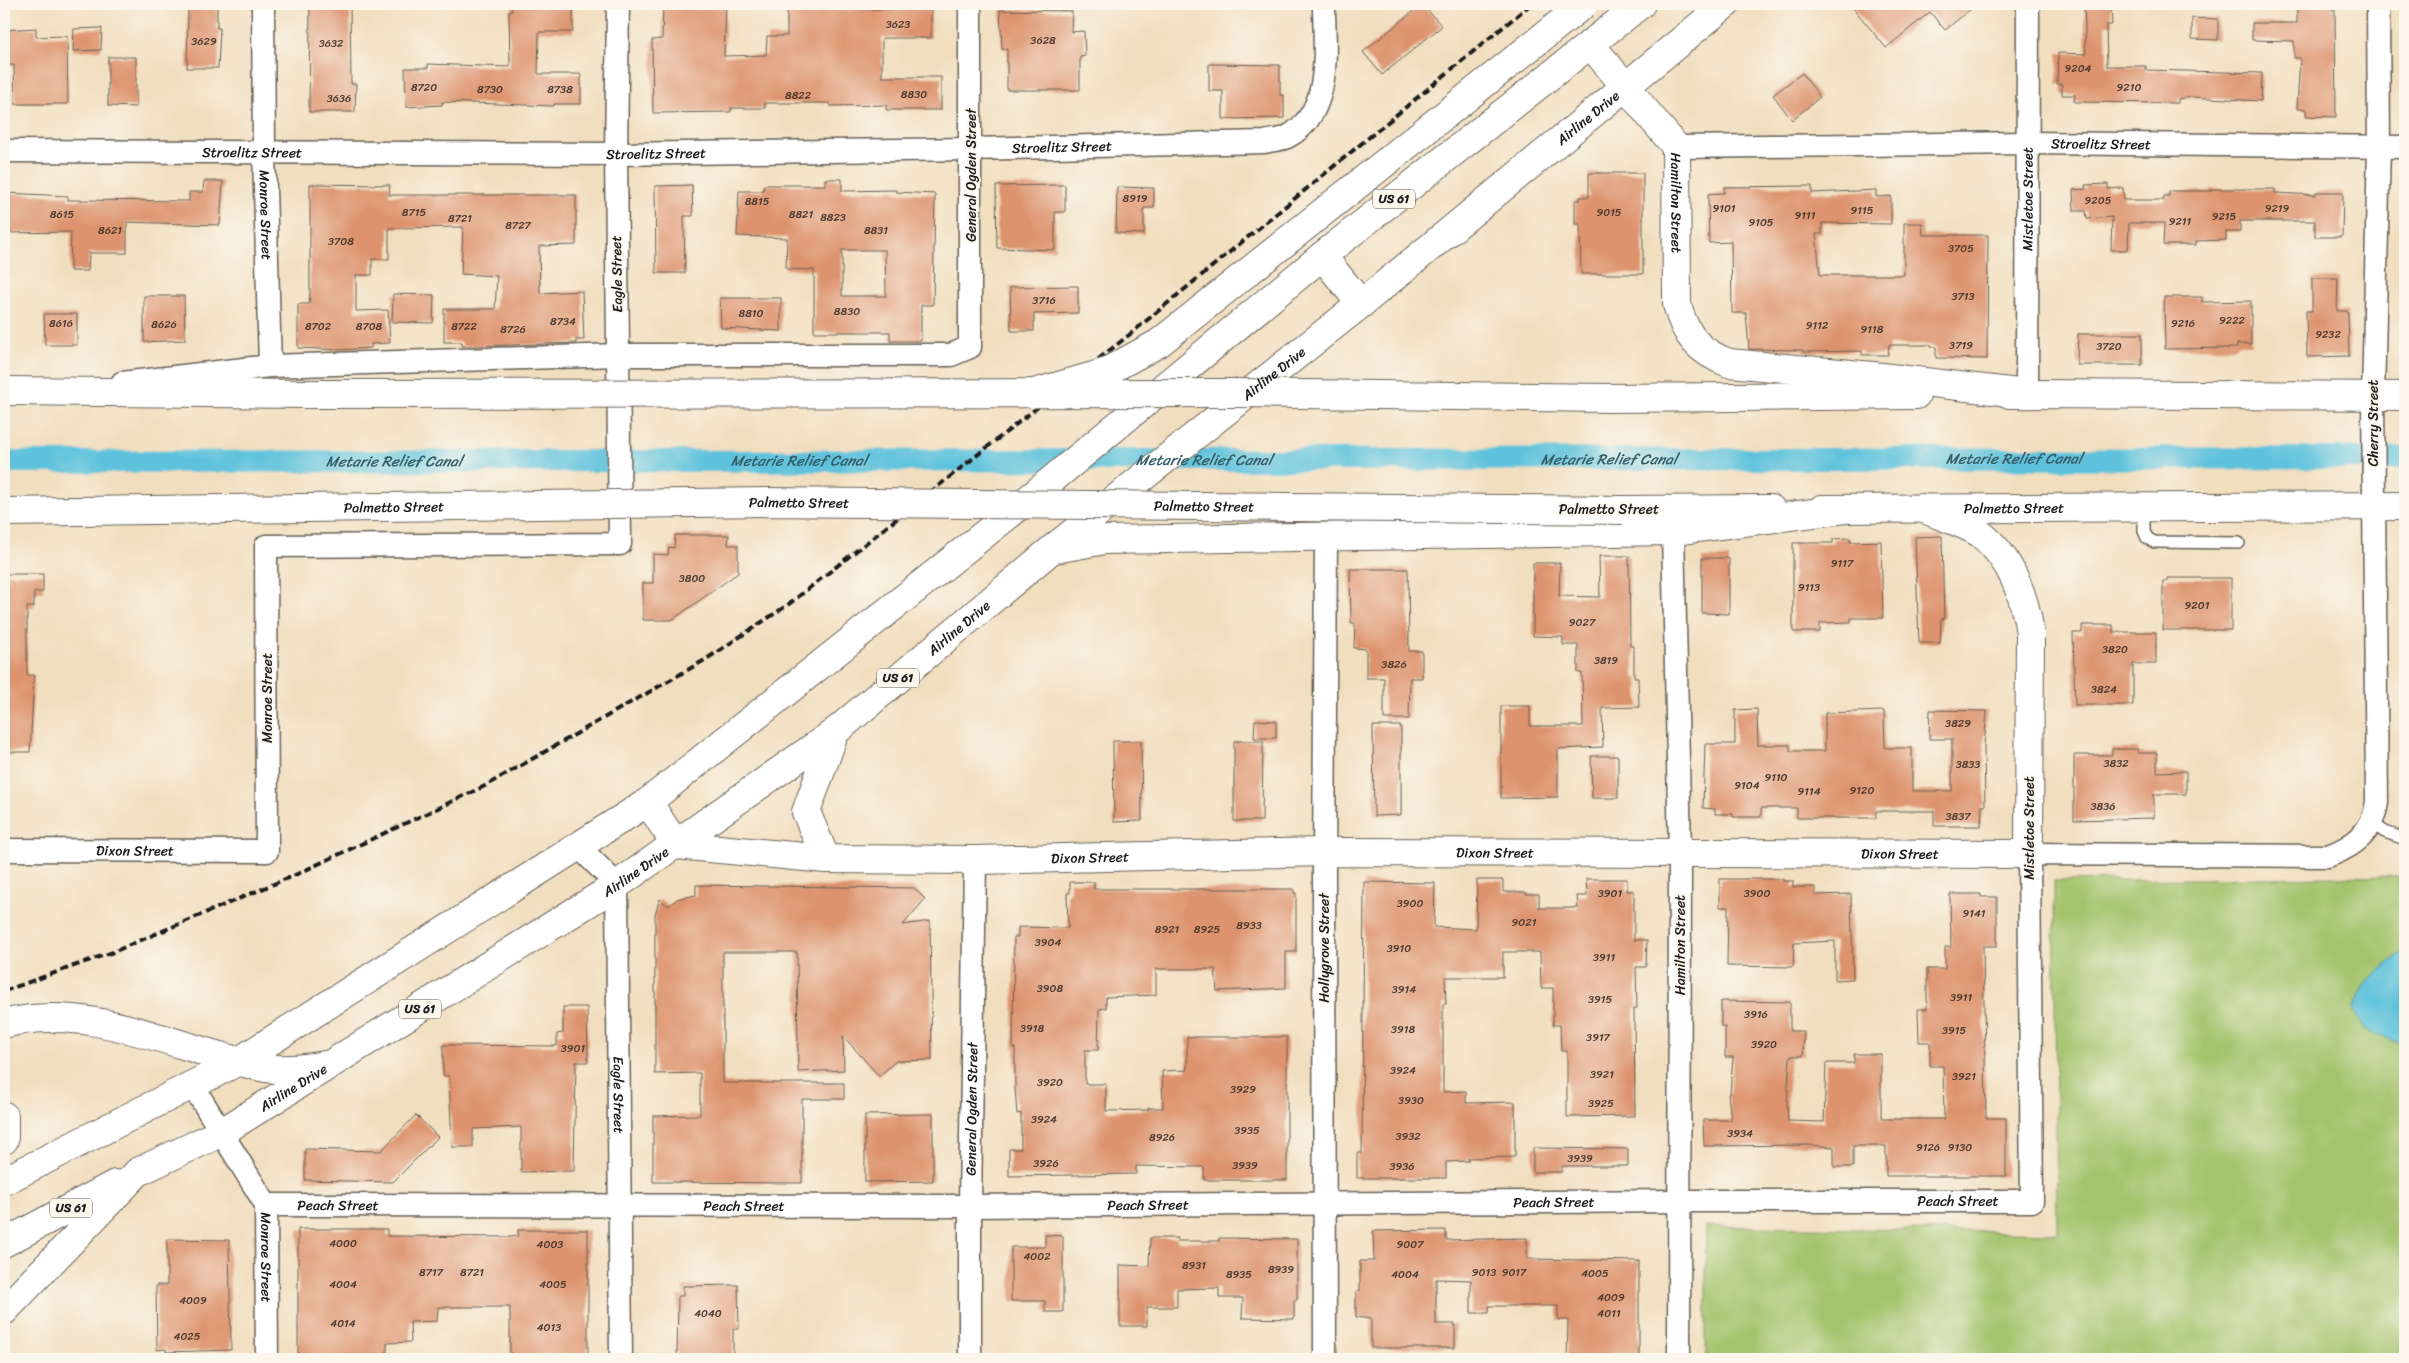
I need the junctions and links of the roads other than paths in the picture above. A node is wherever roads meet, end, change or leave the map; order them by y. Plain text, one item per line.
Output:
1 (264, 4) edge
2 (618, 4) edge
3 (970, 4) edge
4 (1324, 4) edge
5 (1584, 4) edge
6 (1640, 4) edge
7 (2028, 4) edge
8 (2378, 4) edge
9 (1719, 6) edge
10 (1590, 44) junction
11 (1625, 86) junction
12 (2029, 143) junction
13 (1676, 147) junction
14 (2379, 147) junction
15 (2405, 147) edge
16 (972, 149) junction
17 (4, 151) edge
18 (264, 152) junction
19 (616, 154) junction
20 (1322, 256) junction
21 (1361, 304) junction
22 (618, 355) junction
23 (270, 366) junction
24 (60, 390) junction
25 (4, 391) edge
26 (1031, 394) junction
27 (2027, 394) junction
28 (2405, 396) edge
29 (2373, 404) junction
30 (2373, 497) junction
31 (2405, 506) edge
32 (2144, 507) junction
33 (1845, 508) junction
34 (1922, 508) junction
35 (4, 512) edge
36 (1673, 531) junction
37 (1326, 537) junction
38 (2239, 543) dead end
39 (266, 546) joint
40 (1051, 550) junction
41 (835, 732) junction
42 (648, 802) junction
43 (2366, 830) junction
44 (2405, 839) edge
45 (676, 845) junction
46 (578, 846) junction
47 (4, 850) edge
48 (268, 851) joint
49 (1324, 852) junction
50 (1680, 852) junction
51 (2029, 854) junction
52 (826, 858) junction
53 (975, 860) junction
54 (617, 885) junction
55 (4, 1024) edge
56 (239, 1061) junction
57 (334, 1064) junction
58 (193, 1086) junction
59 (4, 1116) edge
60 (222, 1132) junction
61 (4, 1140) edge
62 (138, 1172) junction
63 (4, 1181) edge
64 (1679, 1201) junction
65 (2032, 1201) joint
66 (266, 1205) junction
67 (618, 1205) junction
68 (1326, 1205) junction
69 (970, 1206) junction
70 (4, 1243) edge
71 (4, 1311) edge
72 (267, 1359) edge
73 (621, 1359) edge
74 (970, 1359) edge
75 (1325, 1359) edge
76 (1679, 1359) edge

1 - 18 street, Monroe Street
2 - 19 street, Eagle Street
3 - 16 street, General Ogden Street
4 - 16 street, Stroelitz Street
5 - 26 main road, bridge
6 - 10 main road, US 61
7 - 12 street, Mistletoe Street
8 - 14 street, Cherry Street
9 - 11 main road, Airline Drive / US 61
10 - 11 main road, Hamilton Street
10 - 20 main road, US 61
11 - 13 main road, Hamilton Street
11 - 21 main road, Airline Drive / US 61
12 - 13 street, Stroelitz Street
12 - 14 street, Stroelitz Street
12 - 27 street, Mistletoe Street
13 - 27 main road, Hamilton Street
14 - 15 street, Stroelitz Street
14 - 29 street, Cherry Street
16 - 19 street, Stroelitz Street
16 - 22 street, General Ogden Street
17 - 18 street, Stroelitz Street
18 - 19 street, Stroelitz Street
18 - 23 street, Monroe Street
19 - 22 street, Eagle Street
20 - 21 main road
20 - 42 main road, US 61
21 - 40 main road, Airline Drive / US 61
22 - 23 street
22 - 39 street, Eagle Street
23 - 24 street
24 - 25 main road
24 - 26 main road, bridge
26 - 27 main road, bridge
27 - 29 main road
28 - 29 main road
29 - 30 street, Cherry Street
30 - 31 main road, Palmetto Street
30 - 32 main road, Palmetto Street
30 - 43 street, Cherry Street
32 - 34 main road, Palmetto Street
32 - 38 lane
33 - 34 main road, Palmetto Street
33 - 35 main road, Palmetto Street, bridge
33 - 36 main road
34 - 51 main road, Mistletoe Street
36 - 37 main road
36 - 50 street, Hamilton Street
37 - 40 main road
37 - 49 street, Hollygrove Street
39 - 48 street, Monroe Street
40 - 41 main road, Airline Drive / US 61
41 - 45 main road, Airline Drive / US 61
41 - 52 main road
42 - 45 main road
42 - 46 main road, US 61
43 - 44 lane
43 - 51 street, Dixon Street
45 - 52 main road, Dixon Street
45 - 54 main road, Airline Drive / US 61
46 - 54 street
46 - 56 main road, US 61
47 - 48 street, Dixon Street
49 - 50 main road, Dixon Street
49 - 53 main road, Dixon Street
49 - 68 street, Hollygrove Street
50 - 51 main road, Dixon Street
50 - 64 street, Hamilton Street
51 - 65 street, Mistletoe Street
52 - 53 main road, Dixon Street
53 - 69 street, General Ogden Street
54 - 57 main road, Airline Drive / US 61
54 - 67 street, Eagle Street
55 - 56 main road
56 - 57 main road
56 - 58 main road, US 61
57 - 60 main road, Airline Drive / US 61
58 - 60 street, Monroe Street
58 - 63 main road, US 61
59 - 61 main road
60 - 62 main road, Airline Drive / US 61
60 - 66 street, Monroe Street
62 - 70 main road, Airline Drive / US 61
62 - 71 main road
64 - 65 street, Peach Street
64 - 68 street, Peach Street
64 - 76 street, Hamilton Street
66 - 67 street, Peach Street
66 - 72 street, Monroe Street
67 - 69 street, Peach Street
67 - 73 street, Eagle Street
68 - 69 street, Peach Street
68 - 75 street, Hollygrove Street
69 - 74 street, General Ogden Street

